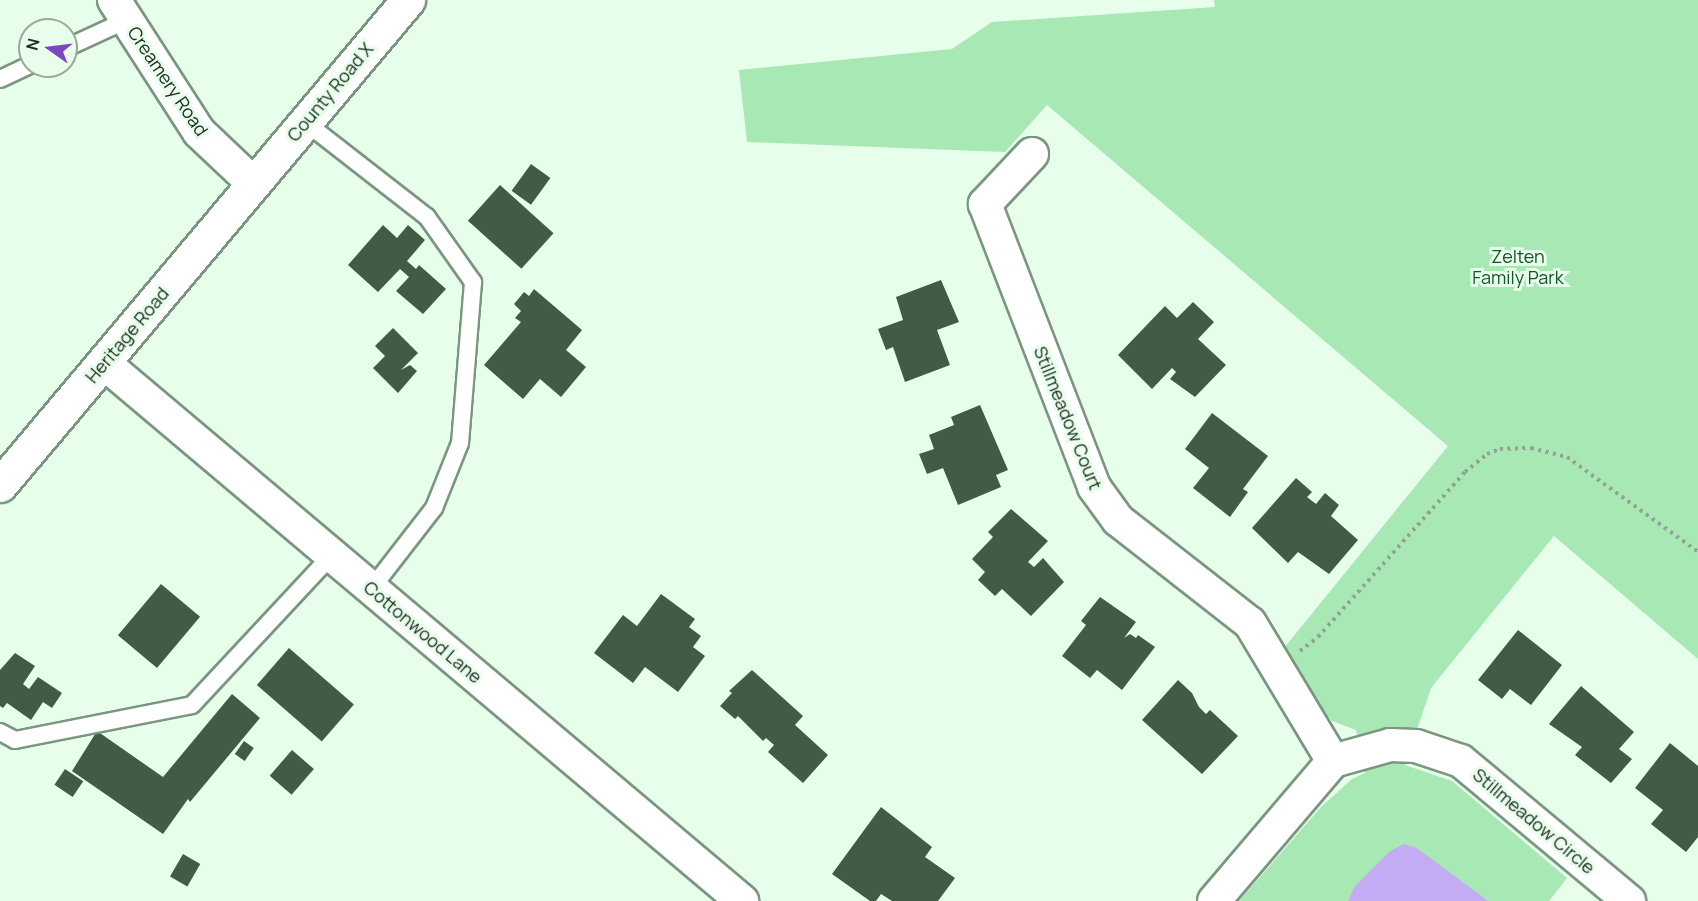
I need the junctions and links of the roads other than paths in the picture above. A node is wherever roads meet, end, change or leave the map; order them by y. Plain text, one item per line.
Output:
1 (408, 0) edge
2 (121, 10) edge
3 (78, 40) edge
4 (18, 71) edge
5 (0, 79) edge
6 (305, 122) junction
7 (1032, 154) dead end
8 (253, 183) junction
9 (104, 363) junction
10 (0, 485) edge
11 (332, 555) junction
12 (372, 588) junction
13 (0, 732) edge
14 (1333, 761) junction
15 (742, 901) edge
16 (1214, 901) edge
17 (1629, 901) edge

1 - 6 main road, County Road X
2 - 3 lane
2 - 8 street, Creamery Road
4 - 5 lane
6 - 8 main road, County Road X
6 - 12 lane
7 - 14 street, Stillmeadow Court
8 - 9 main road, Heritage Road
9 - 10 main road, Heritage Road
9 - 11 street, Cottonwood Lane
11 - 12 street, Cottonwood Lane
11 - 13 lane
12 - 15 street, Cottonwood Lane
14 - 16 street, Stillmeadow Circle
14 - 17 street, Stillmeadow Circle

